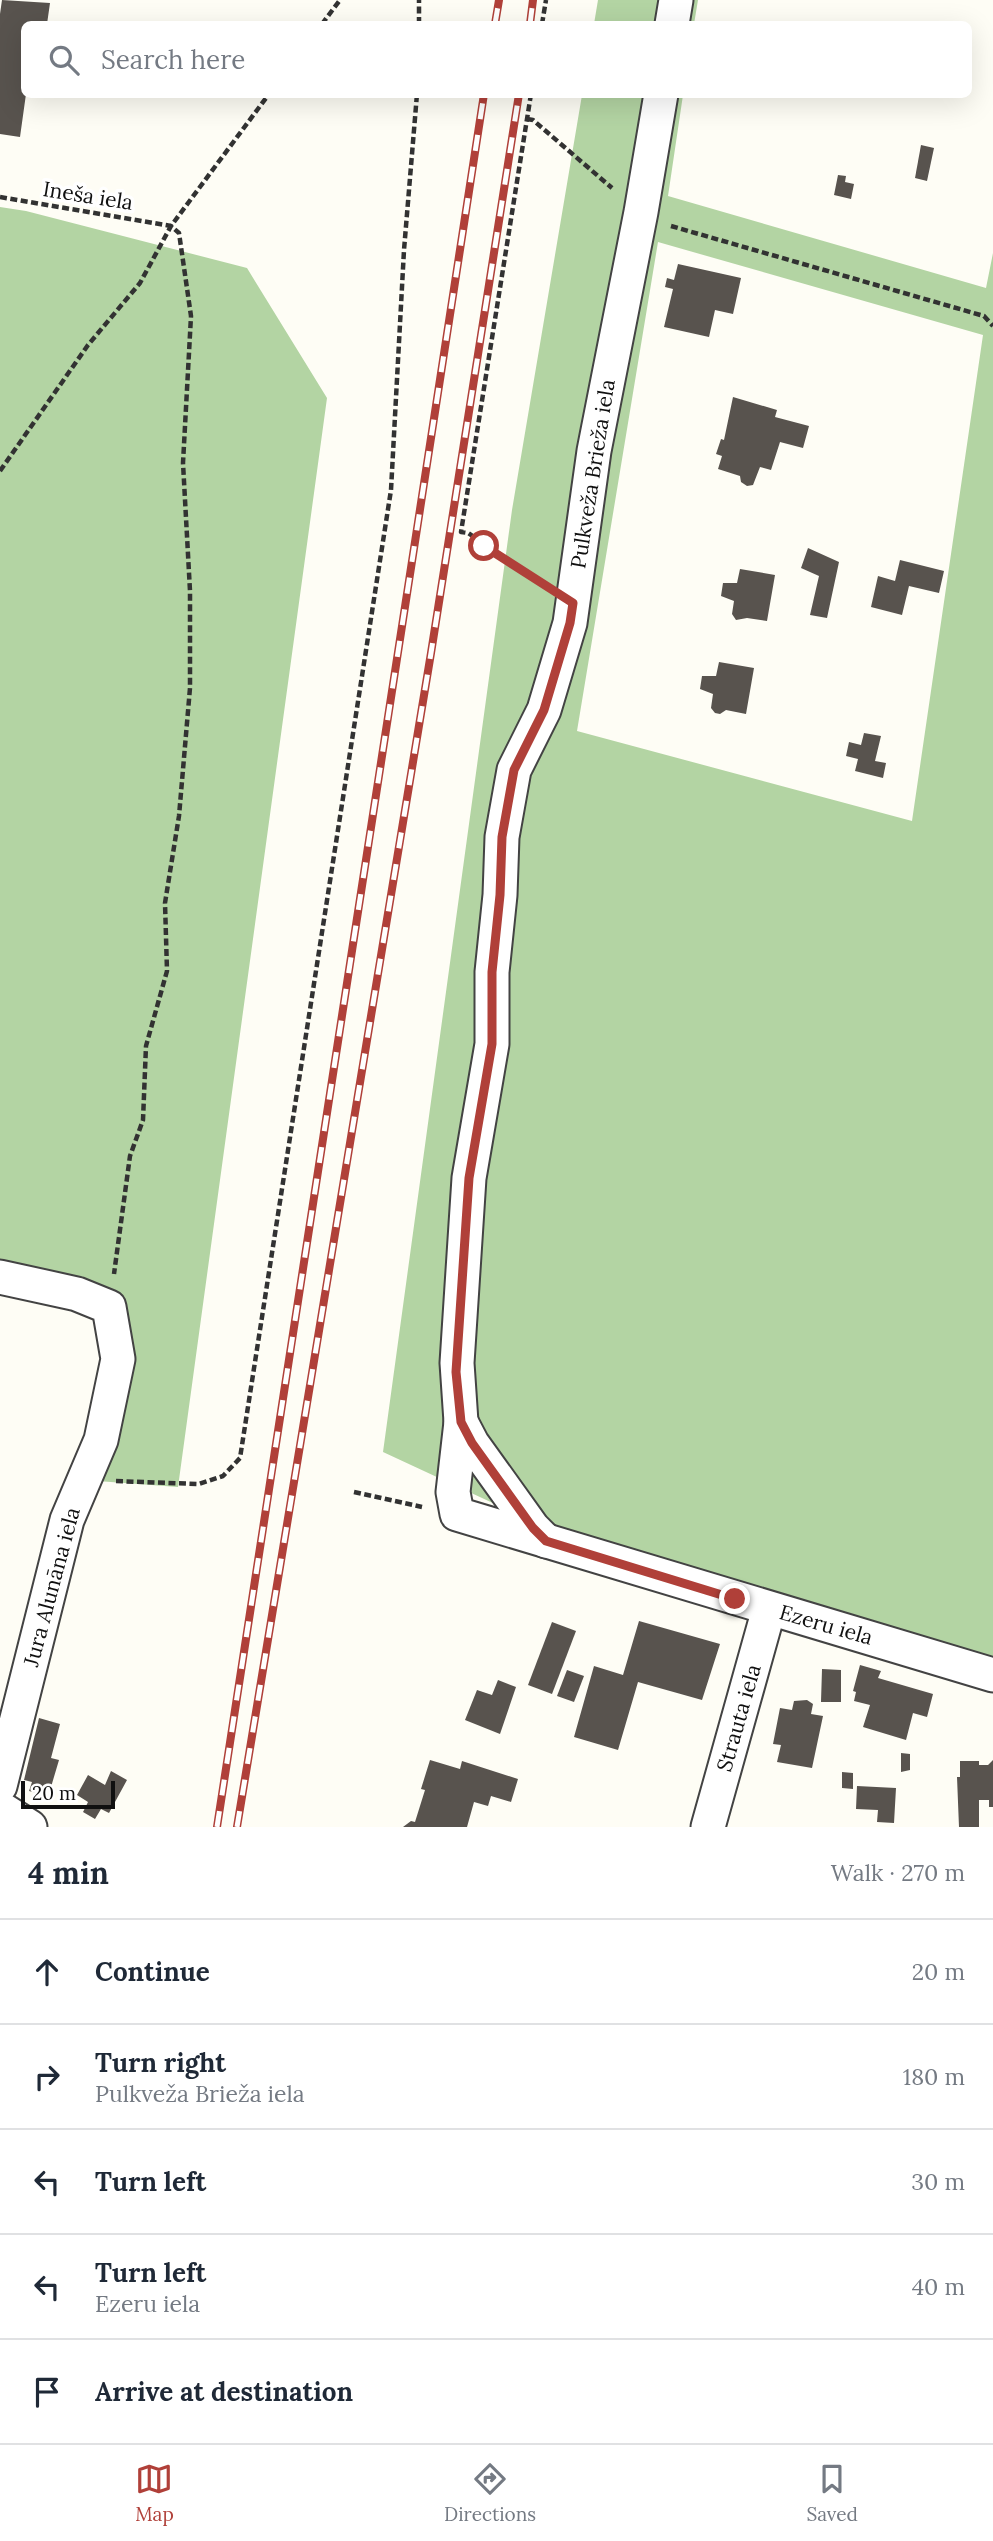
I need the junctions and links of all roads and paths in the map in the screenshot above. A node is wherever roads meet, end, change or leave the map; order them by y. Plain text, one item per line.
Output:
1 (340, 0) edge
2 (419, 0) edge
3 (546, 0) edge
4 (676, 0) edge
5 (324, 21) edge
6 (419, 21) edge
7 (542, 21) edge
8 (672, 21) edge
9 (266, 98) edge
10 (417, 98) edge
11 (530, 98) edge
12 (660, 98) edge
13 (527, 120) junction
14 (0, 197) edge
15 (641, 212) junction
16 (171, 226) junction
17 (993, 326) edge
18 (0, 471) edge
19 (573, 603) junction
20 (0, 1277) edge
21 (109, 1307) junction
22 (461, 1422) junction
23 (84, 1480) junction
24 (354, 1492) dead end
25 (457, 1514) junction
26 (546, 1541) junction
27 (769, 1609) junction
28 (993, 1675) edge
29 (10, 1813) edge
30 (708, 1827) edge

1 - 5 path
2 - 6 path
3 - 7 path
4 - 8 street
9 - 16 path
10 - 23 path
11 - 13 path
12 - 15 street, Pulkveža Brieža iela
13 - 15 path
13 - 19 path
14 - 16 path, Ineša iela
15 - 17 path
15 - 19 street, Pulkveža Brieža iela
16 - 18 path
16 - 21 path
19 - 22 street, Pulkveža Brieža iela
20 - 21 street
21 - 23 street, Jura Alunāna iela
22 - 25 street, Pulkveža Brieža iela
22 - 26 street
23 - 29 street, Jura Alunāna iela
24 - 25 path
25 - 26 street, Ezeru iela
26 - 27 street, Ezeru iela
27 - 28 street, Ezeru iela
27 - 30 street, Strauta iela

